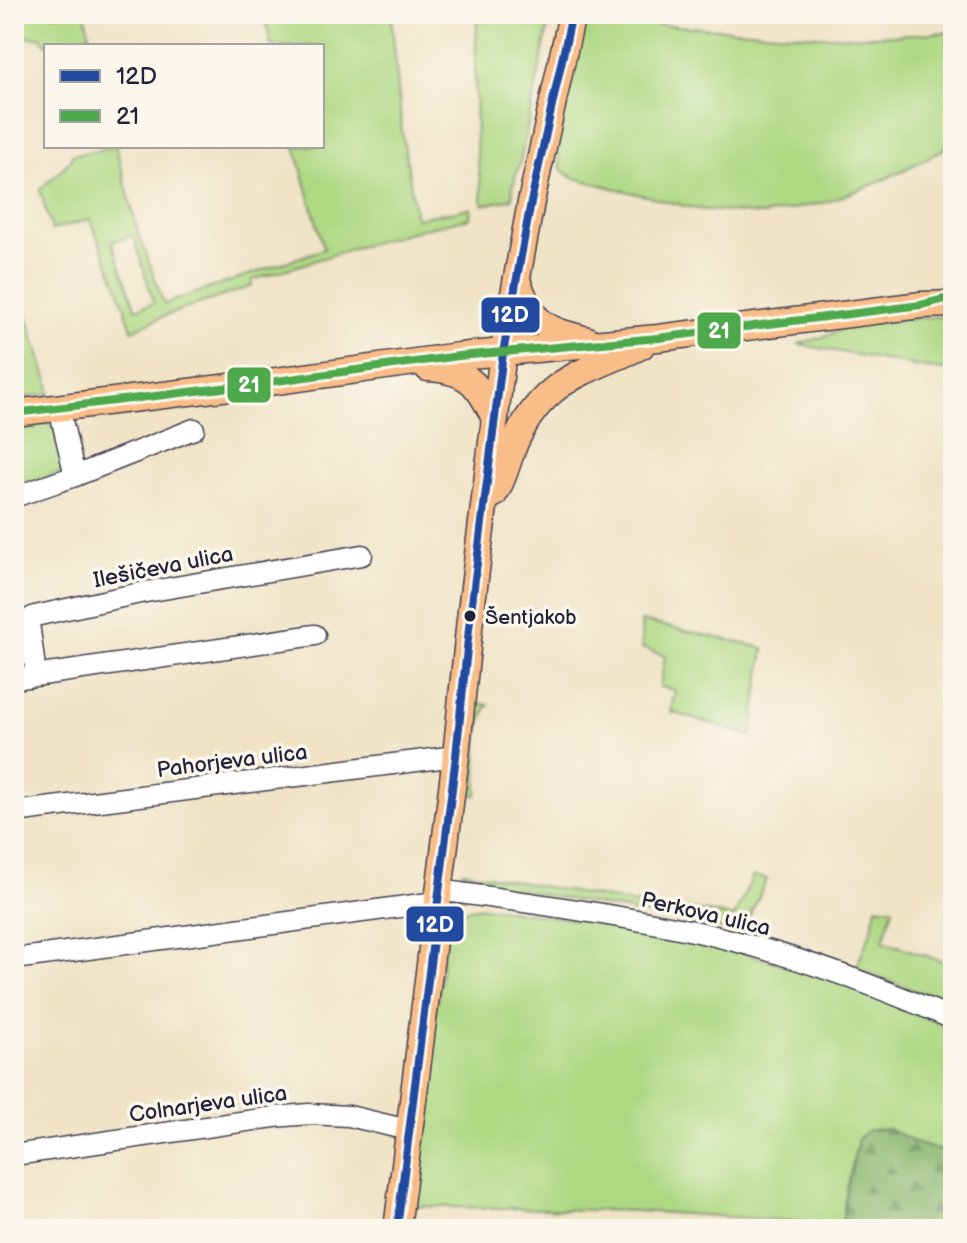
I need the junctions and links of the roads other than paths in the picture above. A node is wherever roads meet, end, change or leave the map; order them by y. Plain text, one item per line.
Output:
1 (572, 14) edge
2 (517, 280) junction
3 (953, 297) edge
4 (953, 304) edge
5 (921, 305) junction
6 (658, 338) junction
7 (602, 343) junction
8 (503, 353) junction
9 (389, 367) junction
10 (59, 408) junction
11 (14, 413) edge
12 (495, 419) junction
13 (194, 429) dead end
14 (75, 476) junction
15 (14, 497) edge
16 (485, 507) junction
17 (362, 555) dead end
18 (315, 635) dead end
19 (36, 675) junction
20 (14, 679) edge
21 (456, 756) junction
22 (14, 812) edge
23 (437, 896) junction
24 (14, 959) edge
25 (953, 1019) edge
26 (408, 1130) junction
27 (14, 1155) edge
28 (397, 1229) edge

1 - 2 main road
2 - 7 main road
2 - 8 main road
3 - 5 main road
4 - 5 main road
5 - 6 main road
6 - 7 main road
6 - 16 main road
7 - 8 main road
8 - 9 main road
8 - 12 main road
9 - 10 main road
9 - 12 main road
10 - 11 main road
10 - 14 street
12 - 16 main road
13 - 14 street
14 - 15 street
16 - 21 main road
17 - 19 street, Ilešičeva ulica
18 - 19 street
19 - 20 street
21 - 22 street, Pahorjeva ulica
21 - 23 main road
23 - 24 street
23 - 25 street, Perkova ulica
23 - 26 main road
26 - 27 street, Colnarjeva ulica
26 - 28 main road

